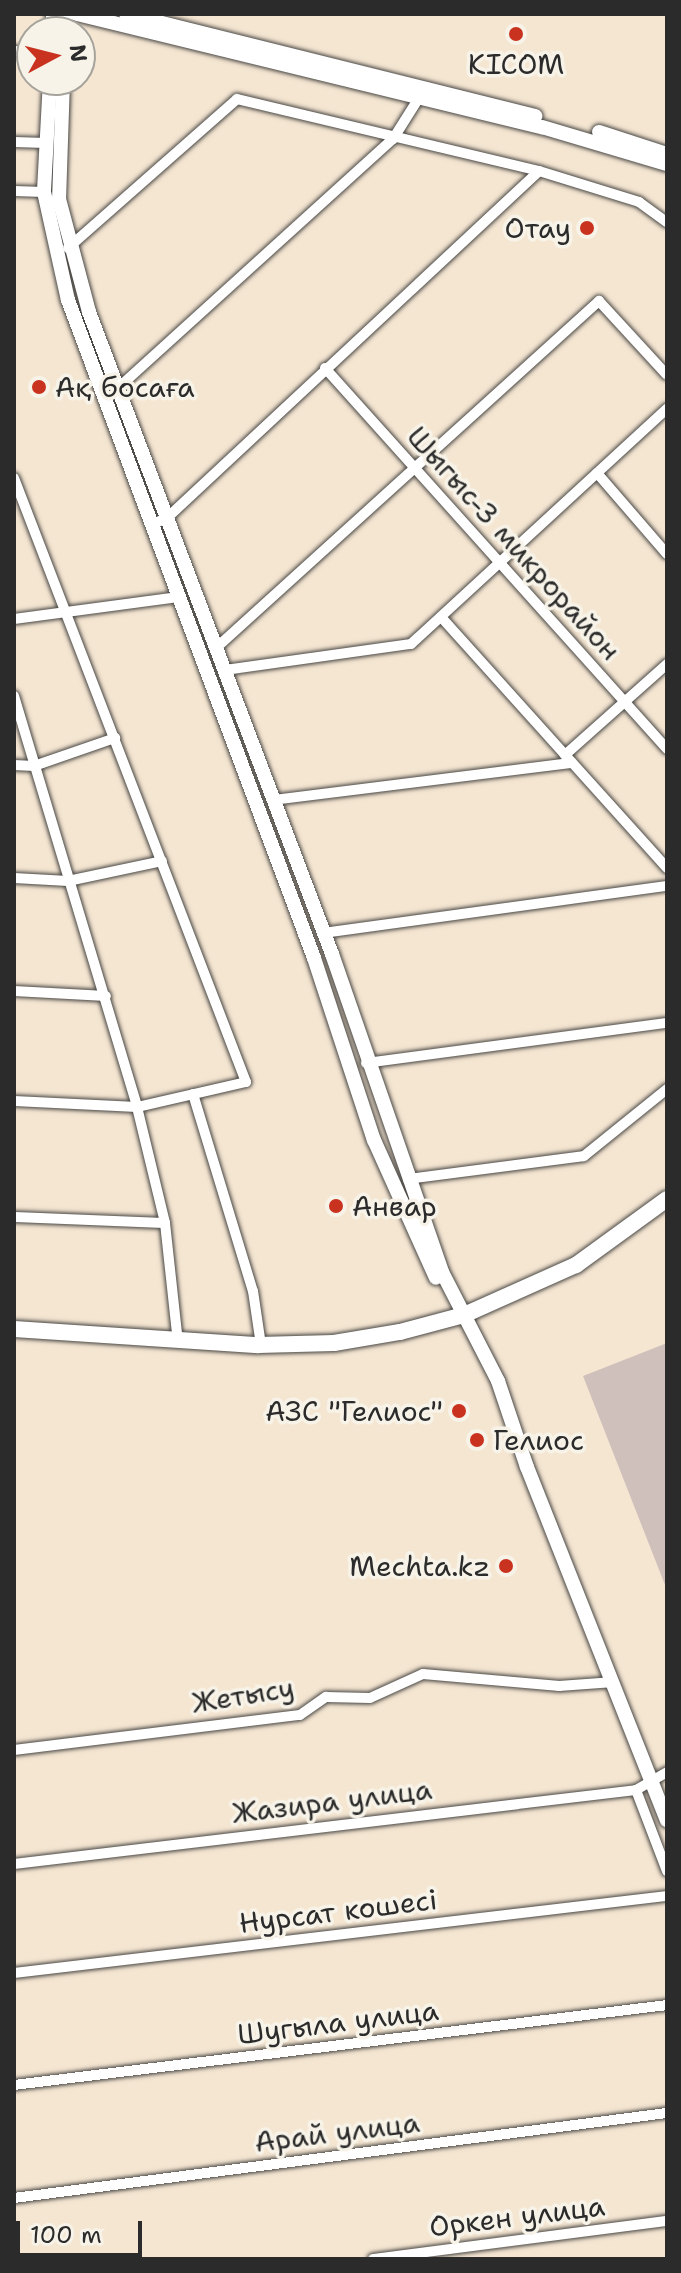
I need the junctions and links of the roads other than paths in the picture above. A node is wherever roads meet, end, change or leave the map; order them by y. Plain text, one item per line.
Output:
1 (77, 14) edge
2 (126, 14) edge
3 (423, 92) junction
4 (49, 96) edge
5 (62, 96) edge
6 (393, 139) junction
7 (14, 142) edge
8 (46, 143) junction
9 (667, 154) edge
10 (667, 164) edge
11 (539, 171) junction
12 (14, 191) edge
13 (44, 192) junction
14 (667, 222) edge
15 (69, 248) junction
16 (54, 252) junction
17 (325, 368) junction
18 (667, 375) edge
19 (118, 388) junction
20 (667, 409) edge
21 (414, 468) junction
22 (597, 473) junction
23 (14, 478) edge
24 (168, 517) junction
25 (152, 525) junction
26 (667, 554) edge
27 (500, 563) junction
28 (179, 597) junction
29 (67, 611) junction
30 (441, 617) junction
31 (14, 619) edge
32 (216, 648) junction
33 (667, 664) edge
34 (225, 670) junction
35 (14, 696) edge
36 (625, 702) junction
37 (115, 738) junction
38 (667, 749) edge
39 (569, 759) junction
40 (14, 765) edge
41 (34, 766) junction
42 (273, 800) junction
43 (162, 861) junction
44 (667, 868) edge
45 (14, 878) edge
46 (68, 881) junction
47 (667, 886) edge
48 (323, 933) junction
49 (332, 954) junction
50 (314, 958) junction
51 (14, 991) edge
52 (106, 996) junction
53 (667, 1023) edge
54 (366, 1063) junction
55 (667, 1089) edge
56 (193, 1094) junction
57 (14, 1101) edge
58 (137, 1107) junction
59 (408, 1179) junction
60 (667, 1199) edge
61 (14, 1217) edge
62 (165, 1223) junction
63 (460, 1316) junction
64 (14, 1329) edge
65 (178, 1342) junction
66 (261, 1345) junction
67 (614, 1682) junction
68 (14, 1750) edge
69 (667, 1772) edge
70 (651, 1778) junction
71 (636, 1790) junction
72 (667, 1820) edge
73 (14, 1864) edge
74 (667, 1871) edge
75 (667, 1896) edge
76 (14, 1973) edge
77 (667, 2005) edge
78 (14, 2085) edge
79 (667, 2113) edge
80 (14, 2198) edge
81 (667, 2221) edge
82 (373, 2259) edge

1 - 3 main road
2 - 3 main road
3 - 6 street
3 - 9 main road
3 - 10 main road
4 - 8 main road
5 - 15 main road
6 - 11 street
6 - 15 street
6 - 19 street
7 - 8 street
8 - 13 main road
11 - 14 street
11 - 17 street
12 - 13 street
13 - 16 main road
15 - 16 street
15 - 19 main road
16 - 25 main road
17 - 21 street, Шыгыс-3 микрорайон
17 - 24 street
18 - 21 street
19 - 24 main road
20 - 22 street
21 - 27 street, Шыгыс-3 микрорайон
21 - 32 street
22 - 26 street
22 - 27 street
23 - 29 street
24 - 25 street
24 - 32 main road
25 - 28 main road
27 - 30 street
27 - 36 street, Шыгыс-3 микрорайон
28 - 29 street
28 - 50 main road
29 - 31 street
29 - 37 street
30 - 34 street
30 - 39 street
32 - 34 main road
33 - 36 street
34 - 42 main road
35 - 41 street
36 - 38 street, Шыгыс-3 микрорайон
36 - 39 street
37 - 41 street
37 - 43 street
39 - 42 street
39 - 44 street
40 - 41 street
41 - 46 street
42 - 48 main road
43 - 46 street
43 - 56 street
45 - 46 street
46 - 52 street
47 - 48 street
48 - 49 main road
49 - 50 main road
49 - 54 main road
50 - 63 main road
51 - 52 street
52 - 58 street
53 - 54 street
54 - 59 main road
55 - 59 street
56 - 58 street
56 - 66 street
57 - 58 street
58 - 62 street
59 - 63 main road
60 - 63 main road
61 - 62 street
62 - 65 street
63 - 66 main road
63 - 67 main road
64 - 65 main road
65 - 66 main road
67 - 68 street, Жетысу
67 - 70 main road
69 - 70 street
70 - 71 street
70 - 72 main road
71 - 73 street, Жазира улица
71 - 74 street
75 - 76 street, Нурсат кошесi
77 - 78 street, Шугыла улица
79 - 80 street, Арай улица
81 - 82 street, Оркен улица

